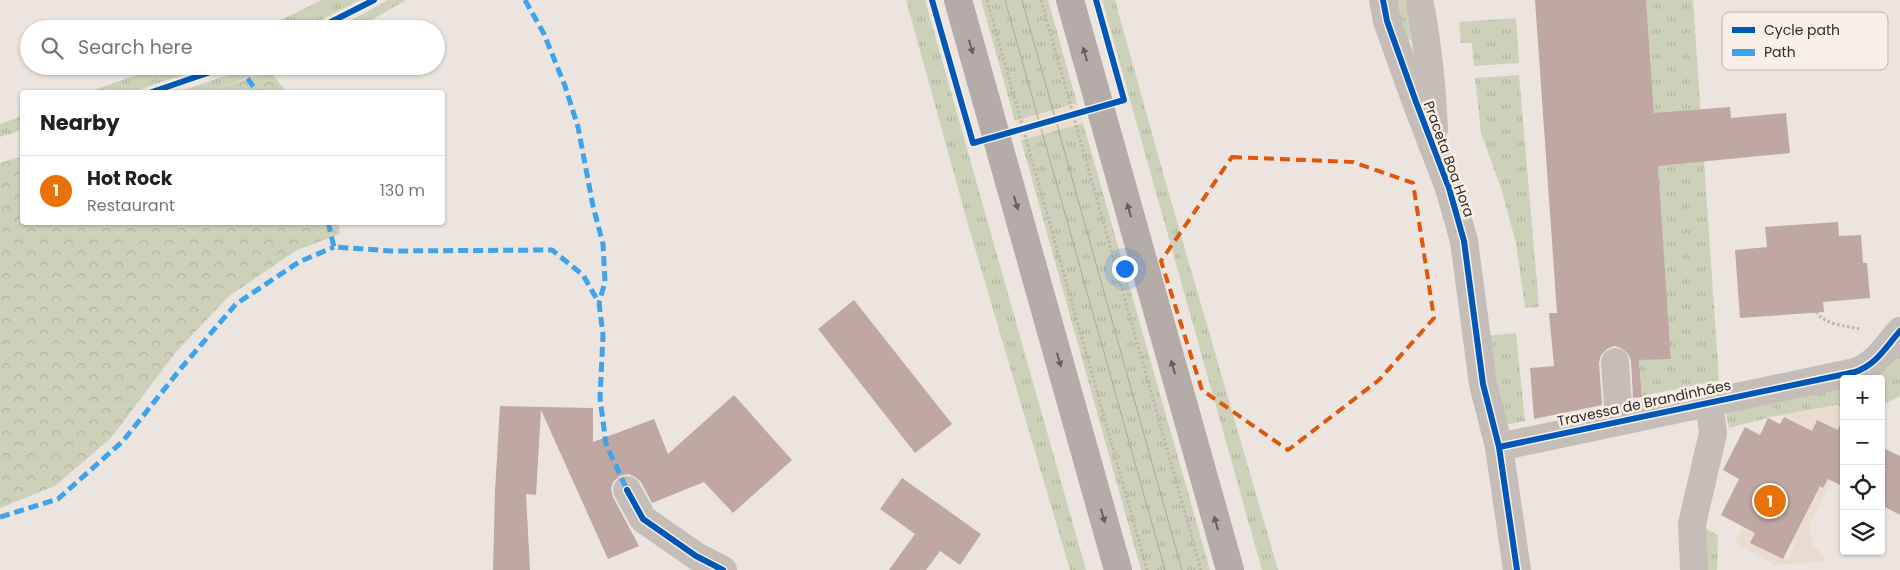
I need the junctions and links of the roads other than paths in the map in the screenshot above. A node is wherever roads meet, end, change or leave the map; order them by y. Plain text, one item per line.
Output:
1 (958, 0) edge
2 (1070, 0) edge
3 (1383, 0) edge
4 (1420, 4) dead end
5 (1435, 151) junction
6 (1895, 336) edge
7 (1615, 362) dead end
8 (1720, 400) junction
9 (1619, 421) junction
10 (1499, 447) junction
11 (627, 490) dead end
12 (723, 570) edge
13 (1118, 570) edge
14 (1230, 570) edge
15 (1517, 570) edge
16 (1694, 570) edge

1 -> 13 main road
14 -> 2 main road
3 - 5 street, Praceta Boa Hora
4 - 5 street
5 - 10 street, Praceta Boa Hora
6 - 8 street, Travessa de Brandinhães
7 - 9 street
8 - 9 street, Travessa de Brandinhães
8 - 16 street
9 - 10 street, Travessa de Brandinhães
10 - 15 street
11 - 12 street

